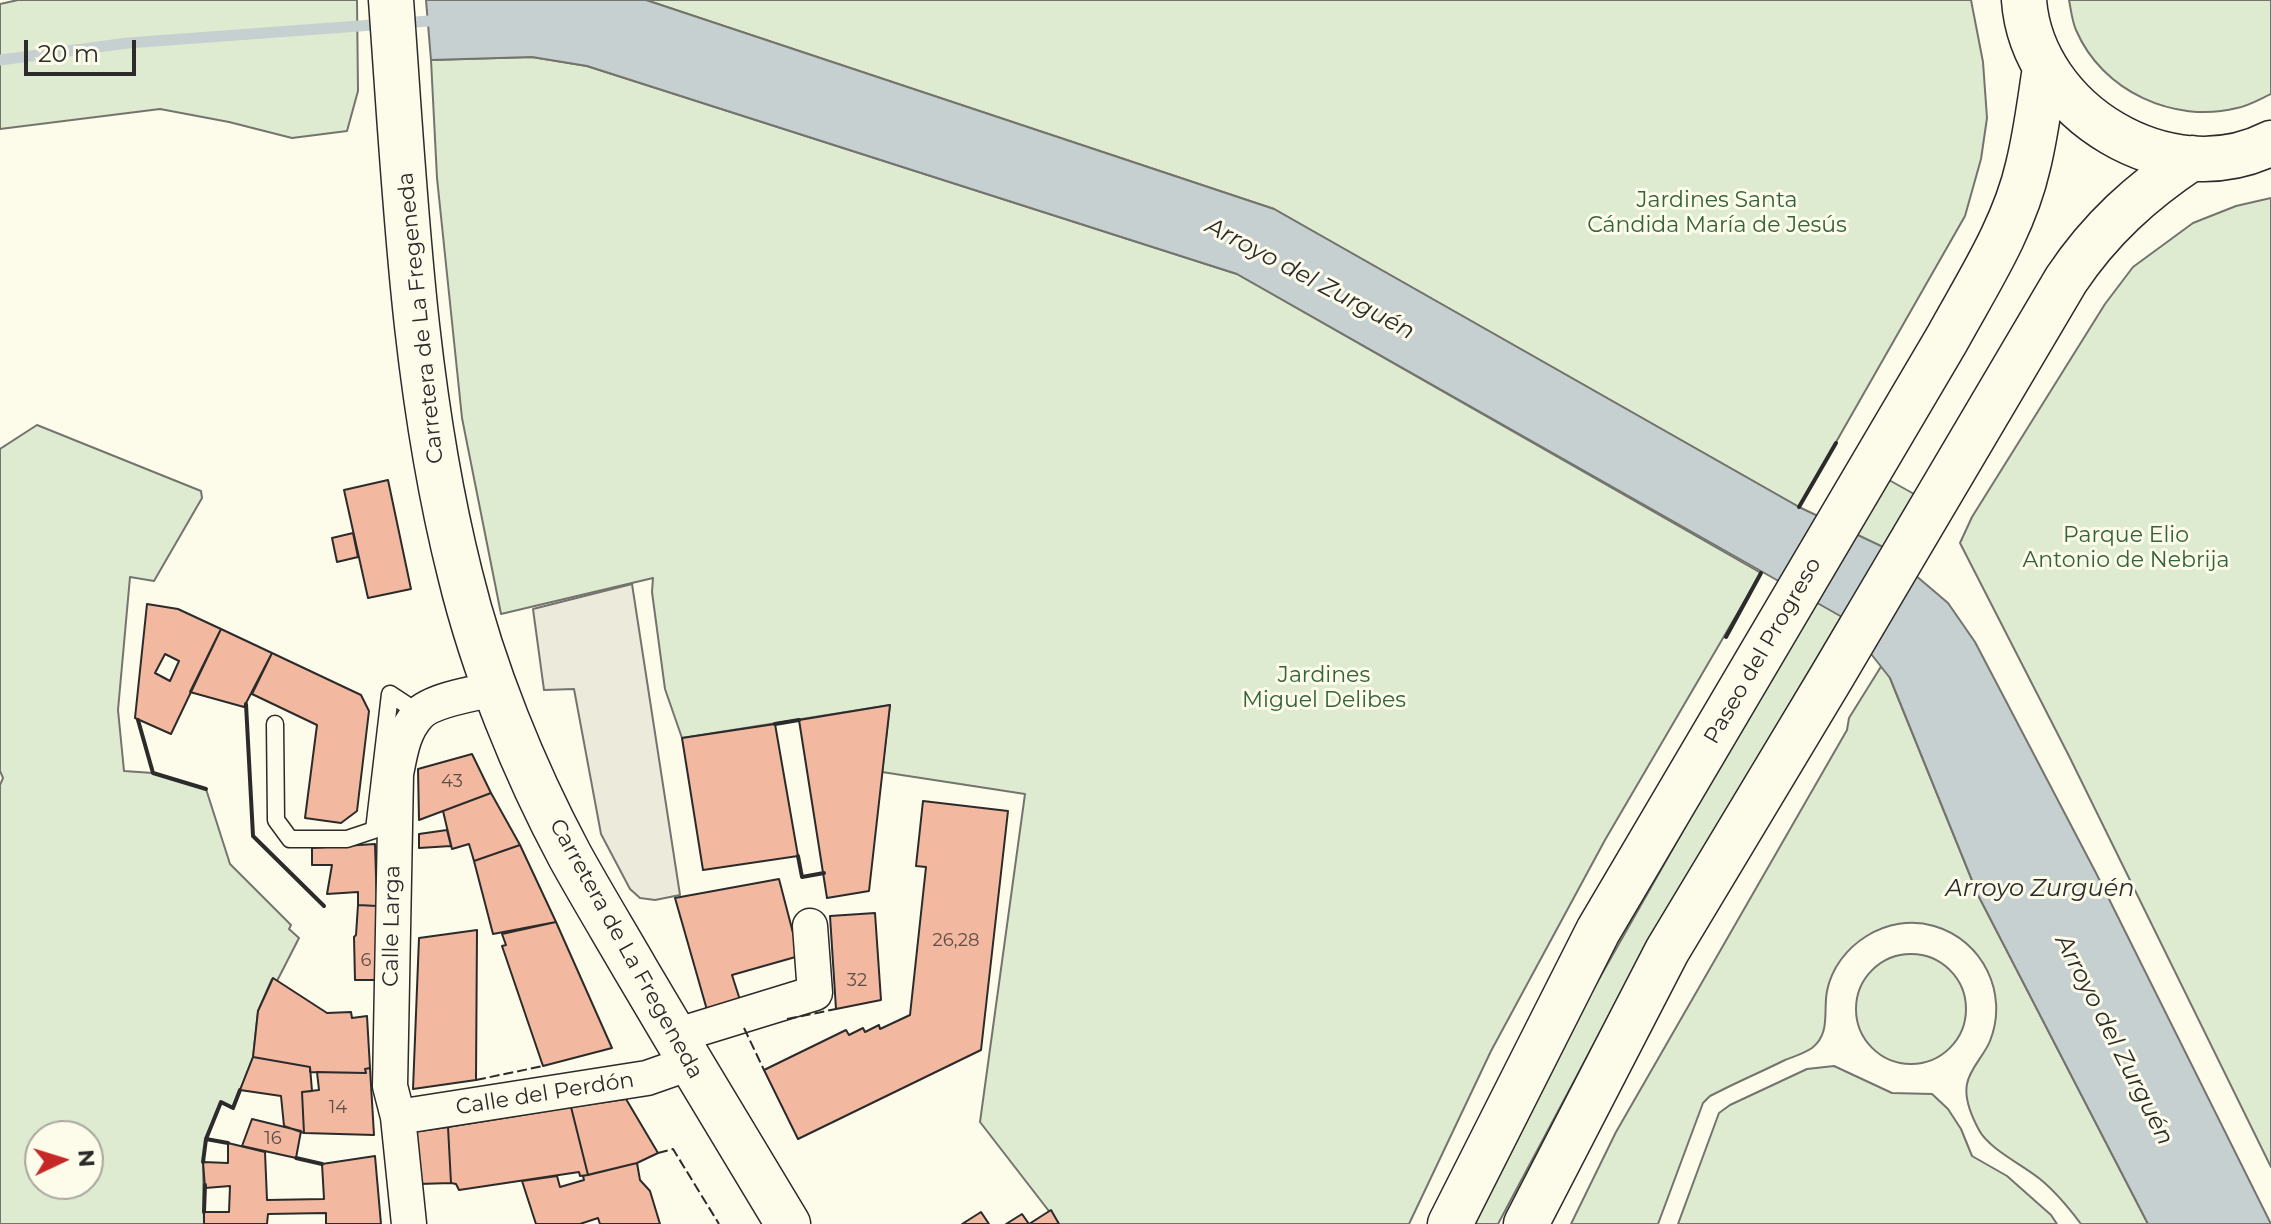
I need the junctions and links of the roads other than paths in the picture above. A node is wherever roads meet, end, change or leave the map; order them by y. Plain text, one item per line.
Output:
1 (391, 0) edge
2 (2024, 0) edge
3 (2045, 68) junction
4 (2271, 143) edge
5 (2192, 158) junction
6 (496, 689) junction
7 (419, 713) junction
8 (275, 724) dead end
9 (810, 926) dead end
10 (682, 1050) junction
11 (398, 1117) junction
12 (409, 1224) edge
13 (788, 1224) edge
14 (1450, 1224) edge
15 (1526, 1224) edge

1 - 6 main road, Carretera de La Fregeneda
2 - 3 main road
3 - 5 main road
3 - 14 main road, Paseo del Progreso
4 - 5 main road
5 - 15 main road
6 - 7 street
6 - 10 main road, Carretera de La Fregeneda
7 - 8 lane
7 - 11 street, Calle Larga
9 - 10 street, Calle del Perdón
10 - 11 street, Calle del Perdón
10 - 13 main road, Carretera de La Fregeneda
11 - 12 street, Calle Larga

